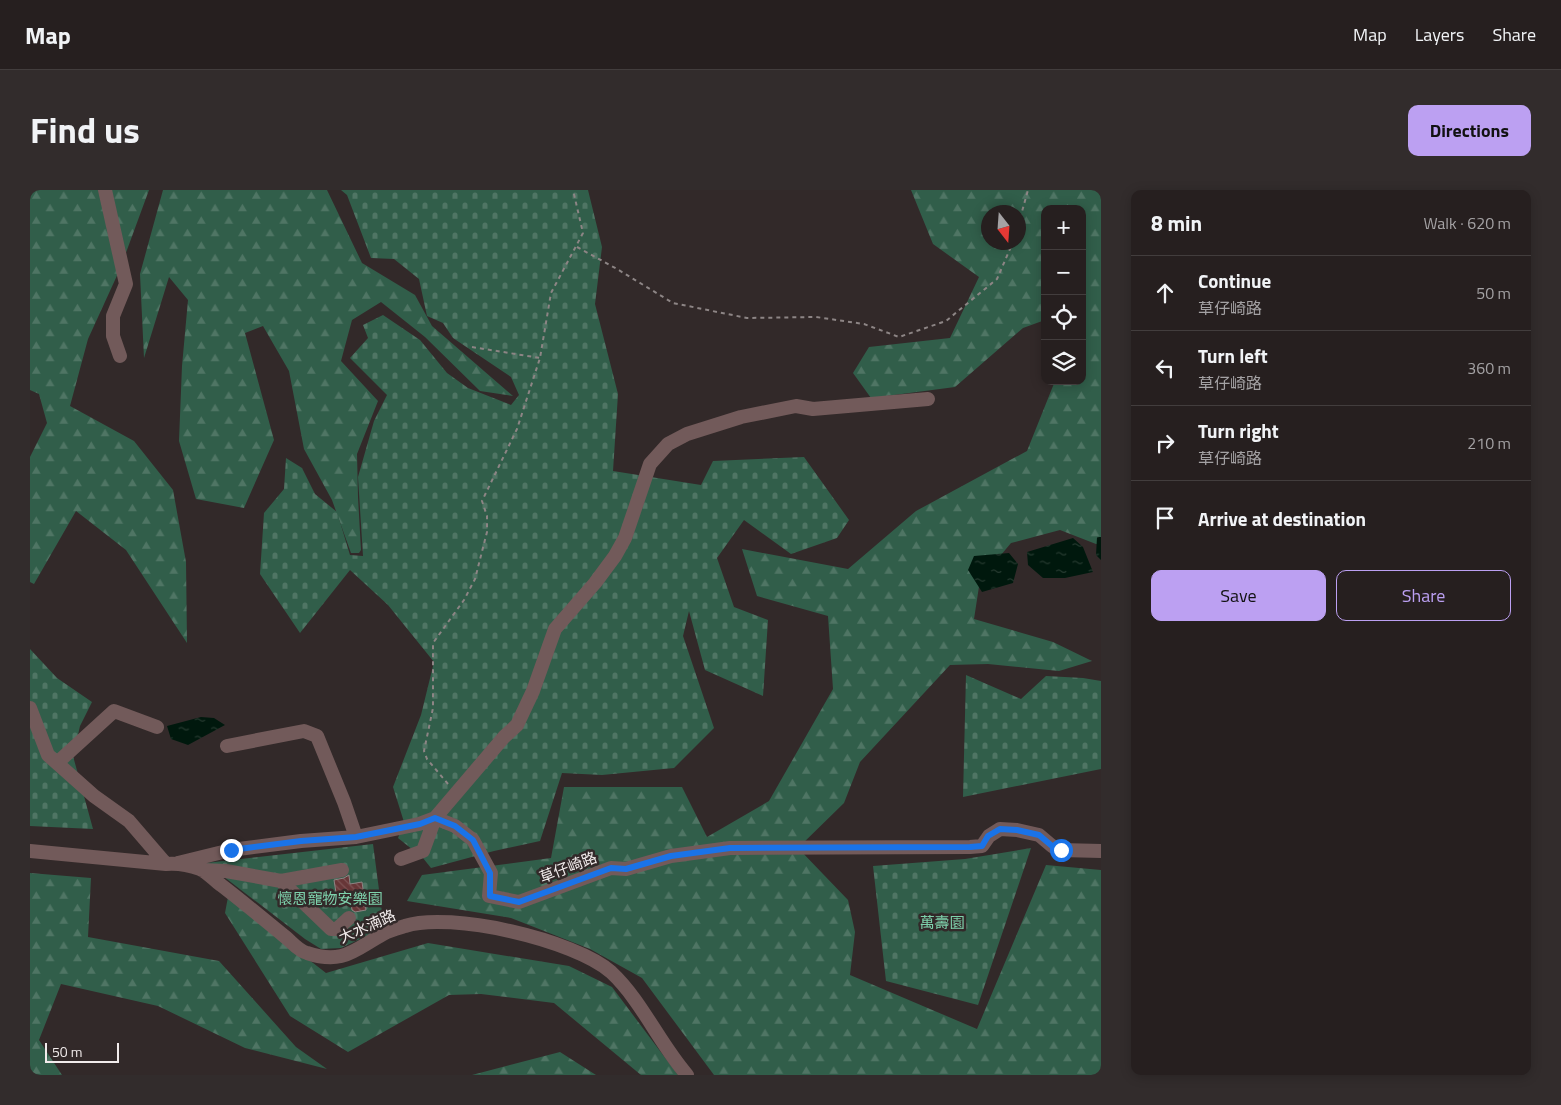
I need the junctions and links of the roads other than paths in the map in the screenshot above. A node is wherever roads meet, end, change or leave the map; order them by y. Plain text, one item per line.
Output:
1 (105, 190) edge
2 (120, 356) dead end
3 (928, 399) dead end
4 (30, 708) edge
5 (157, 727) dead end
6 (227, 746) dead end
7 (57, 763) junction
8 (435, 818) junction
9 (356, 837) junction
10 (30, 851) edge
11 (1101, 851) edge
12 (401, 859) dead end
13 (172, 863) junction
14 (202, 870) junction
15 (342, 870) dead end
16 (281, 881) junction
17 (349, 918) dead end
18 (687, 1075) edge

1 - 2 street
3 - 8 street
4 - 7 street
5 - 7 street
6 - 9 street
7 - 13 street
8 - 9 street
8 - 11 street, 草仔崎路
8 - 12 street
9 - 13 street
10 - 13 street, 大水湳路
13 - 14 street, 大水湳路
14 - 16 street
14 - 18 street, 大水湳路
15 - 16 street
16 - 17 street

